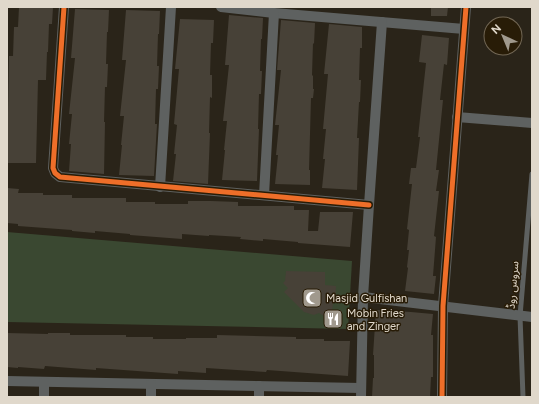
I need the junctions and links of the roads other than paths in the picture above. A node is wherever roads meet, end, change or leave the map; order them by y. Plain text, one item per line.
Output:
1 (64, 7) edge
2 (171, 7) edge
3 (221, 7) edge
4 (225, 7) edge
5 (466, 7) edge
6 (274, 13) junction
7 (382, 22) junction
8 (464, 29) junction
9 (457, 117) junction
10 (532, 123) edge
11 (532, 174) edge
12 (160, 187) junction
13 (264, 195) junction
14 (368, 205) junction
15 (363, 297) junction
16 (443, 306) junction
17 (520, 316) junction
18 (532, 317) edge
19 (7, 381) edge
20 (44, 382) junction
21 (151, 384) junction
22 (259, 386) junction
23 (361, 392) edge
24 (44, 397) edge
25 (151, 397) edge
26 (259, 397) edge
27 (442, 397) edge
28 (523, 397) edge

1 - 12 street
2 - 12 street
3 - 4 street
4 - 6 street
5 - 8 street
6 - 7 street
6 - 13 street
7 - 8 street
7 - 14 street
8 - 9 street
9 - 10 street
9 - 16 street
11 - 17 lane, سروس روڈ
12 - 13 street
13 - 14 street
14 - 15 street
15 - 16 street
15 - 23 street
16 - 17 street
16 - 27 street
17 - 18 street
17 - 28 lane, سروس روڈ
19 - 20 street
20 - 21 street
20 - 24 street
21 - 22 street
21 - 25 street
22 - 23 street
22 - 26 street

